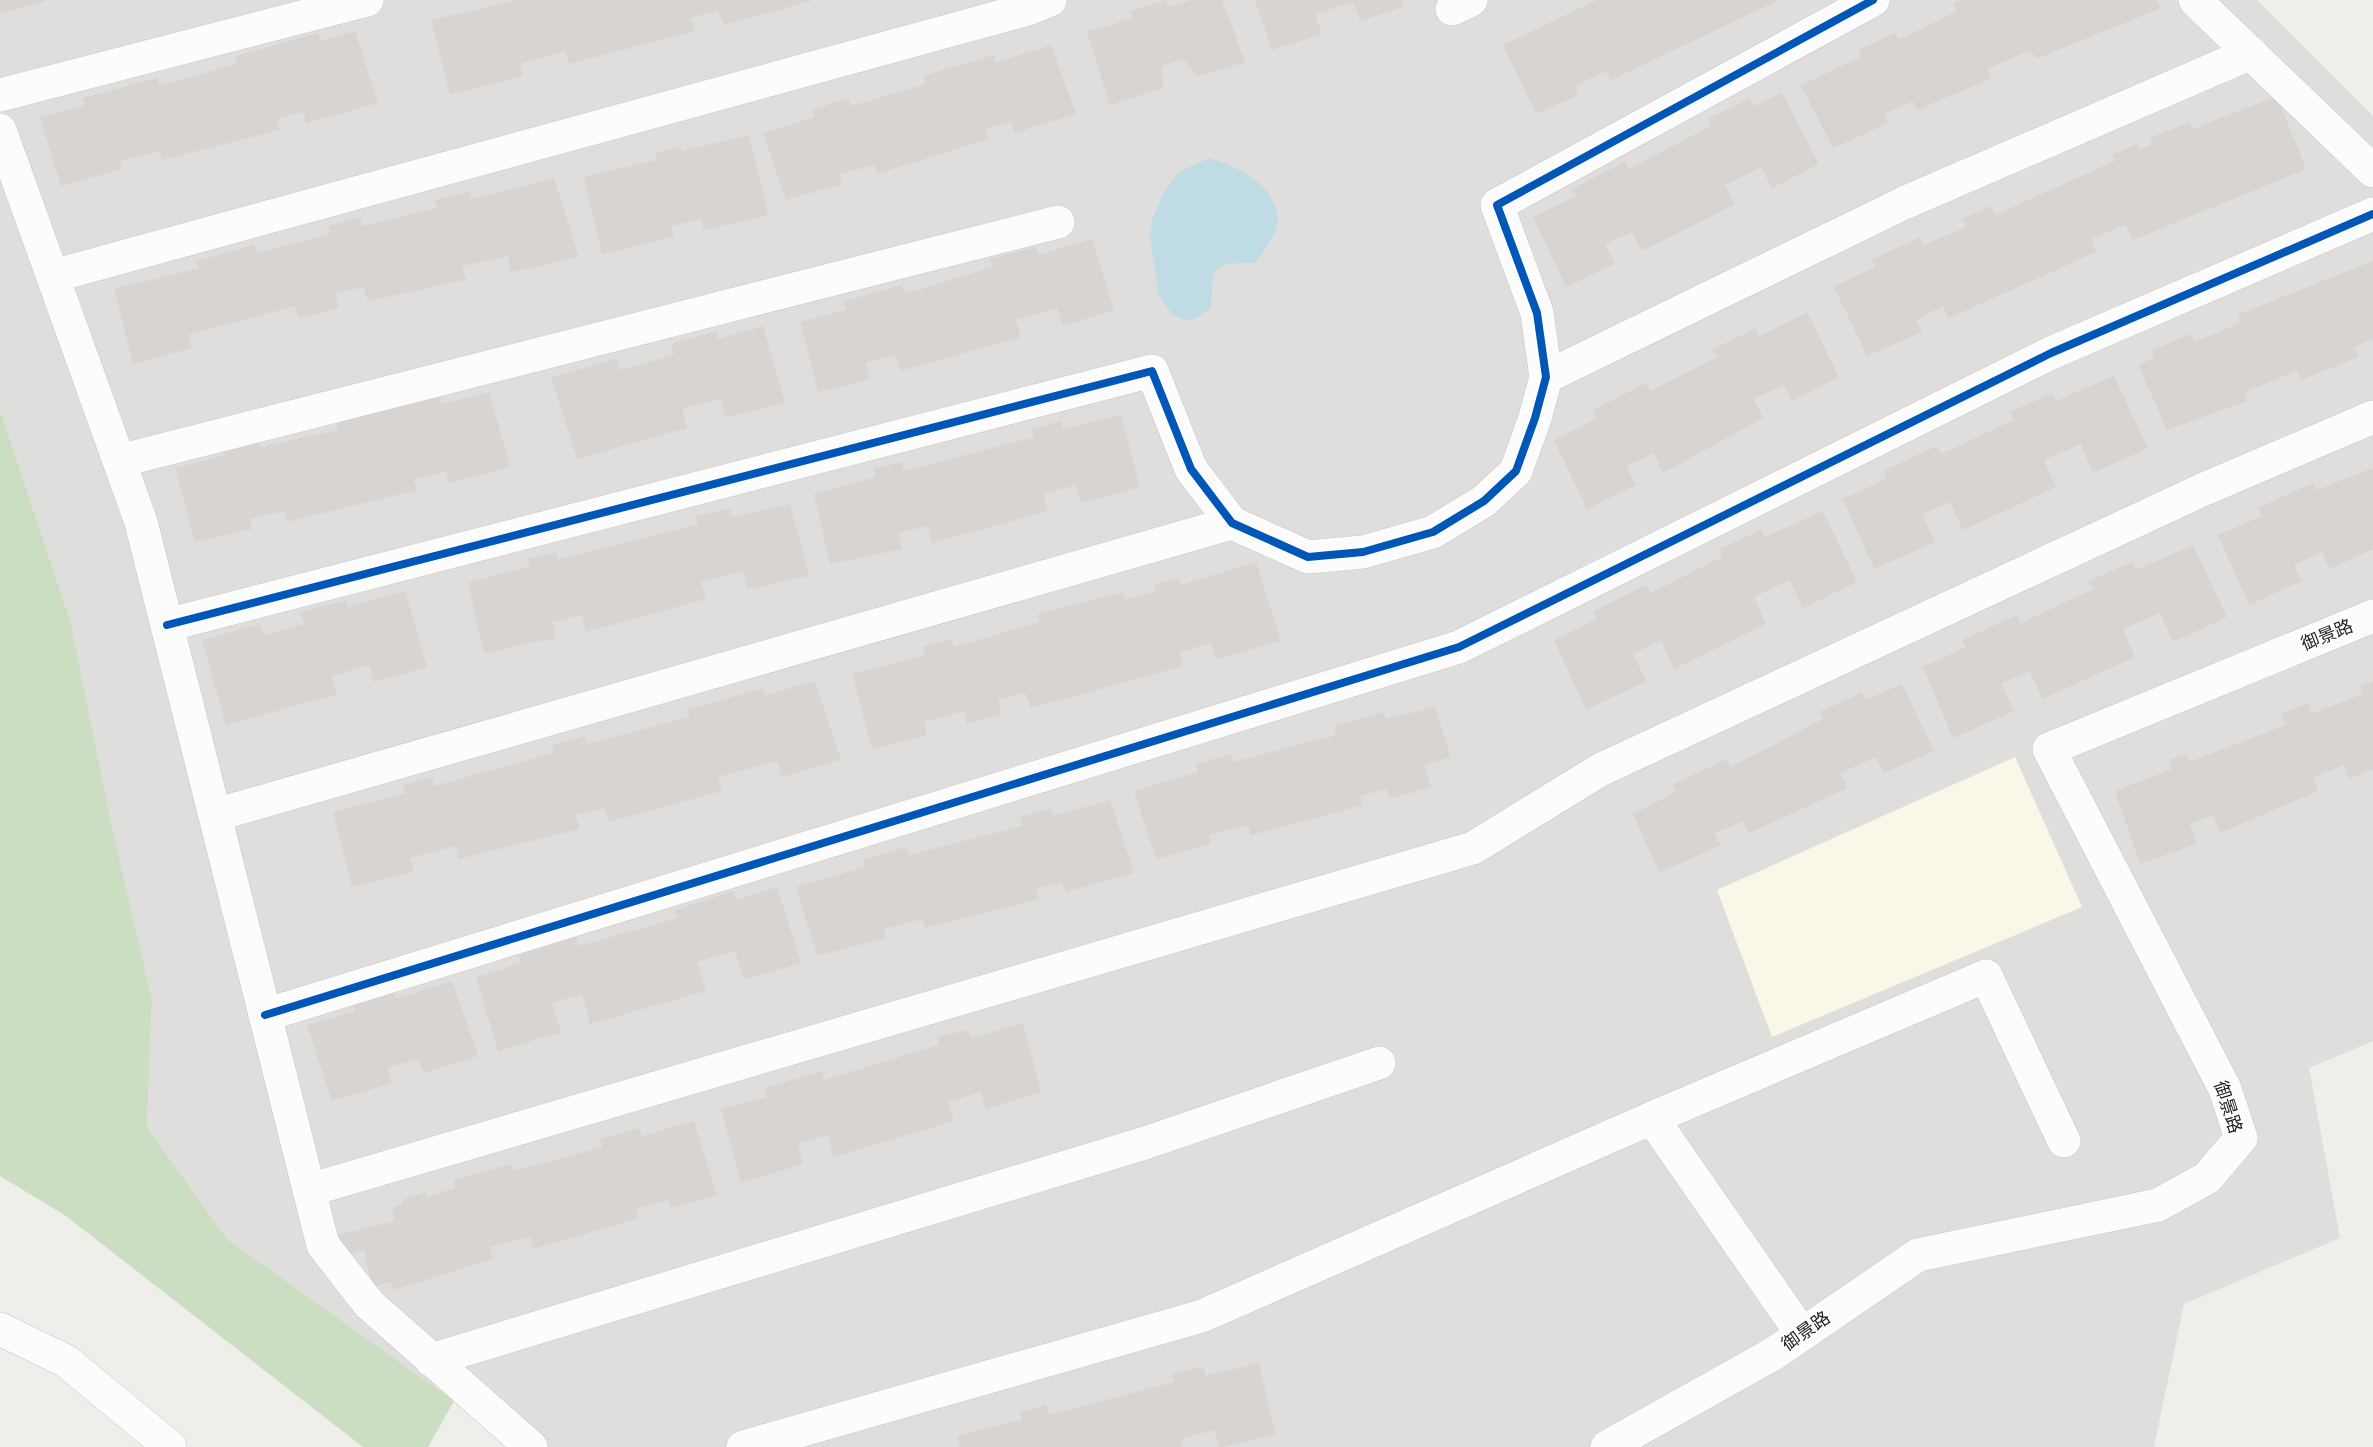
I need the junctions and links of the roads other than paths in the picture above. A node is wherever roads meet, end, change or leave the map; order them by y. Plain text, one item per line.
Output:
1 (367, 0) edge
2 (1050, 0) edge
3 (1873, 0) edge
4 (2195, 0) edge
5 (2251, 53) junction
6 (0, 95) edge
7 (0, 130) edge
8 (2373, 171) edge
9 (2373, 214) edge
10 (1058, 222) dead end
11 (53, 276) junction
12 (1546, 377) junction
13 (2373, 417) edge
14 (119, 461) junction
15 (1232, 523) junction
16 (2373, 616) edge
17 (167, 625) junction
18 (215, 815) junction
19 (265, 1015) junction
20 (1379, 1063) dead end
21 (1652, 1118) junction
22 (2064, 1141) dead end
23 (309, 1190) junction
24 (0, 1329) edge
25 (1802, 1334) junction
26 (431, 1360) junction
27 (170, 1447) edge
28 (531, 1447) edge
29 (743, 1447) edge
30 (1607, 1447) edge

1 - 6 street
2 - 11 street
3 - 12 street
4 - 5 street
5 - 8 street
5 - 12 street
7 - 11 street
9 - 19 street
10 - 14 street
11 - 14 street
12 - 15 street
13 - 23 street
14 - 17 street
15 - 17 street
15 - 18 street
16 - 25 street, 御景路
17 - 18 street
18 - 19 street
19 - 23 street
20 - 26 street
21 - 22 street
21 - 25 street
21 - 29 street
23 - 26 street
24 - 27 street
25 - 30 street, 御景路
26 - 28 street

